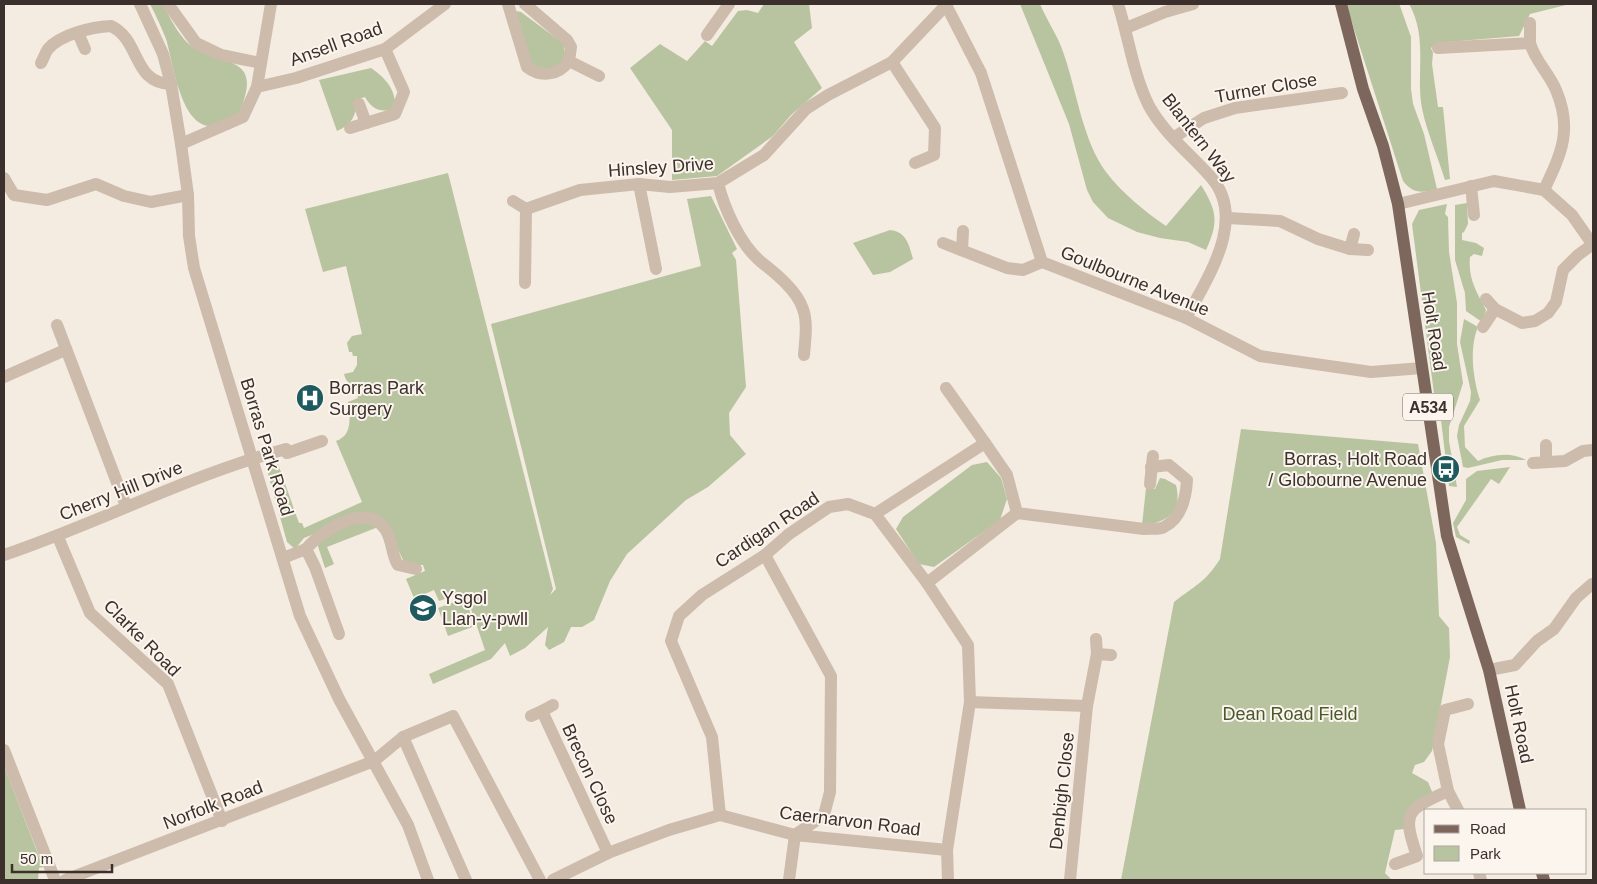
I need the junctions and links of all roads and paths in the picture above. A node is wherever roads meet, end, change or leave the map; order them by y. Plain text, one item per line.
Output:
1 (140, 4) edge
2 (168, 4) edge
3 (271, 4) edge
4 (445, 4) edge
5 (508, 4) edge
6 (524, 4) edge
7 (729, 4) edge
8 (1118, 4) edge
9 (1193, 4) edge
10 (1340, 4) edge
11 (946, 5) edge
12 (1530, 23) dead end
13 (1126, 28) junction
14 (78, 33) junction
15 (707, 35) dead end
16 (1530, 43) junction
17 (1438, 48) dead end
18 (85, 49) dead end
19 (385, 49) junction
20 (569, 62) junction
21 (892, 62) junction
22 (41, 63) dead end
23 (261, 63) junction
24 (599, 76) dead end
25 (170, 84) junction
26 (257, 87) junction
27 (1342, 93) dead end
28 (360, 104) dead end
29 (366, 123) junction
30 (350, 128) dead end
31 (1173, 138) junction
32 (181, 144) junction
33 (915, 163) dead end
34 (4, 178) edge
35 (718, 183) junction
36 (639, 184) junction
37 (1471, 186) junction
38 (1544, 190) junction
39 (14, 195) junction
40 (188, 195) junction
41 (513, 201) dead end
42 (4, 204) edge
43 (1398, 204) junction
44 (526, 209) junction
45 (1474, 215) dead end
46 (1228, 218) junction
47 (963, 231) dead end
48 (1354, 234) dead end
49 (944, 243) dead end
50 (1593, 244) edge
51 (1350, 249) junction
52 (962, 250) junction
53 (1368, 250) dead end
54 (1042, 262) junction
55 (656, 269) dead end
56 (525, 283) dead end
57 (1486, 299) dead end
58 (1495, 309) junction
59 (1186, 318) junction
60 (57, 325) dead end
61 (1483, 327) dead end
62 (65, 350) junction
63 (804, 355) dead end
64 (1422, 368) junction
65 (4, 377) edge
66 (946, 388) dead end
67 (322, 441) dead end
68 (985, 443) junction
69 (1546, 445) dead end
70 (1593, 450) edge
71 (252, 458) junction
72 (1546, 462) junction
73 (1533, 463) dead end
74 (1150, 484) dead end
75 (126, 506) junction
76 (1017, 513) junction
77 (875, 514) junction
78 (58, 536) junction
79 (306, 549) junction
80 (4, 555) edge
81 (764, 555) junction
82 (282, 558) junction
83 (416, 569) dead end
84 (927, 583) junction
85 (1592, 584) edge
86 (339, 634) dead end
87 (1096, 639) dead end
88 (1097, 654) junction
89 (1111, 655) dead end
90 (1489, 670) junction
91 (970, 702) junction
92 (1468, 704) dead end
93 (553, 705) dead end
94 (1087, 706) junction
95 (403, 736) junction
96 (4, 750) edge
97 (374, 762) junction
98 (1448, 791) junction
99 (1457, 809) edge
100 (1518, 809) edge
101 (720, 815) junction
102 (222, 821) junction
103 (795, 835) junction
104 (947, 850) junction
105 (608, 852) junction
106 (1395, 864) dead end
107 (55, 880) edge
108 (65, 880) edge
109 (428, 880) edge
110 (466, 880) edge
111 (540, 880) edge
112 (553, 880) edge
113 (789, 880) edge
114 (948, 880) edge
115 (1070, 880) edge

1 - 25 street, Borras Park Road
2 - 23 street
3 - 23 street
4 - 19 street, Ansell Road
5 - 20 street
6 - 20 street
7 - 15 street
8 - 13 street, Blantern Way
9 - 13 street
10 - 43 main road, Holt Road / A534
11 - 21 street, Hinsley Drive
11 - 54 street, Goulbourne Avenue
12 - 16 street
13 - 31 street, Blantern Way
14 - 18 street
14 - 22 street
14 - 25 street
16 - 17 street
16 - 38 street
19 - 26 street, Ansell Road
19 - 29 street
20 - 24 street
21 - 33 street
21 - 35 street, Hinsley Drive
23 - 26 street
25 - 32 street, Borras Park Road
26 - 32 street
27 - 31 street, Turner Close
28 - 29 street
29 - 30 street
31 - 46 street, Blantern Way
32 - 40 street, Borras Park Road
34 - 39 street
35 - 36 street, Hinsley Drive
35 - 63 street
36 - 44 street, Hinsley Drive
36 - 55 street
37 - 38 street
37 - 43 street
37 - 45 street
38 - 50 street
39 - 40 street
39 - 42 street
40 - 71 street, Borras Park Road
41 - 44 street
43 - 64 main road, Holt Road / A534
44 - 56 street
46 - 51 street
46 - 59 street
47 - 52 street
48 - 51 street
49 - 52 street
50 - 58 street
51 - 53 street
52 - 54 street
54 - 59 street, Goulbourne Avenue
57 - 58 street
58 - 61 street
59 - 64 street, Goulbourne Avenue
60 - 62 street
62 - 65 street
62 - 75 street
64 - 90 main road, Holt Road / A534
66 - 68 street
67 - 71 street, Cherry Hill Drive
68 - 76 street
68 - 77 street
69 - 72 street
70 - 72 street
71 - 75 street, Cherry Hill Drive
71 - 82 street, Borras Park Road
72 - 73 street
74 - 76 street
75 - 78 street, Cherry Hill Drive
76 - 84 street
77 - 81 street, Cardigan Road
77 - 84 street
78 - 80 street, Cherry Hill Drive
78 - 102 street, Clarke Road
79 - 82 street
79 - 83 street
79 - 86 street
81 - 101 street, Cardigan Road
81 - 103 street
82 - 97 street, Borras Park Road
84 - 91 street
85 - 90 street
87 - 88 street, Denbigh Close
88 - 89 street
88 - 94 street, Denbigh Close
90 - 100 main road, Holt Road / A534
91 - 94 street
91 - 104 street
92 - 98 street
93 - 105 street, Brecon Close
94 - 115 street, Denbigh Close
95 - 97 street
95 - 110 street
95 - 111 street
96 - 107 street
97 - 102 street, Norfolk Road
97 - 109 street, Borras Park Road
98 - 99 street
98 - 106 street
101 - 103 street, Caernarvon Road
101 - 105 street
102 - 108 street, Norfolk Road
103 - 104 street, Caernarvon Road
103 - 113 street
104 - 114 street
105 - 112 street

